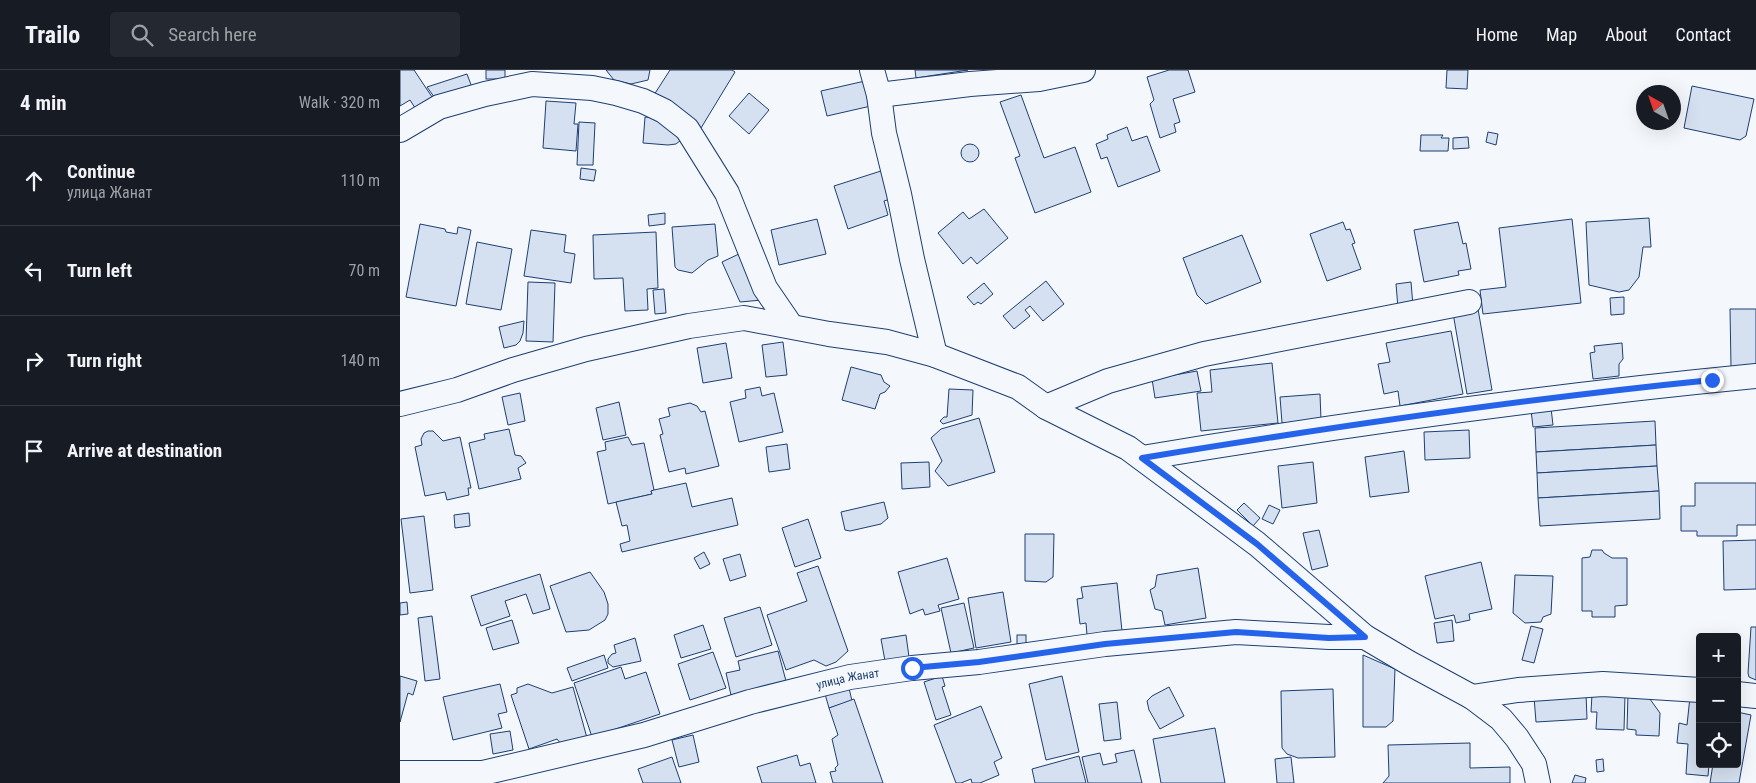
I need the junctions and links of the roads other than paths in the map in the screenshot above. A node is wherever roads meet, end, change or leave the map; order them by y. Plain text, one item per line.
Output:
1 (872, 70) edge
2 (1083, 70) edge
3 (879, 95) junction
4 (400, 130) edge
5 (1469, 302) dead end
6 (790, 326) junction
7 (935, 355) junction
8 (1756, 376) edge
9 (400, 404) edge
10 (1046, 407) junction
11 (1142, 458) junction
12 (1365, 637) junction
13 (1696, 690) edge
14 (1741, 694) edge
15 (1756, 696) edge
16 (1472, 697) junction
17 (400, 773) edge
18 (1538, 783) edge

1 - 3 street
2 - 3 street
3 - 7 street
4 - 6 street
5 - 10 street
6 - 7 street
6 - 9 street
7 - 10 street
8 - 11 street
10 - 11 street
11 - 12 street
12 - 16 street
12 - 17 street, улица Жанат
13 - 16 street
14 - 15 street
16 - 18 street

